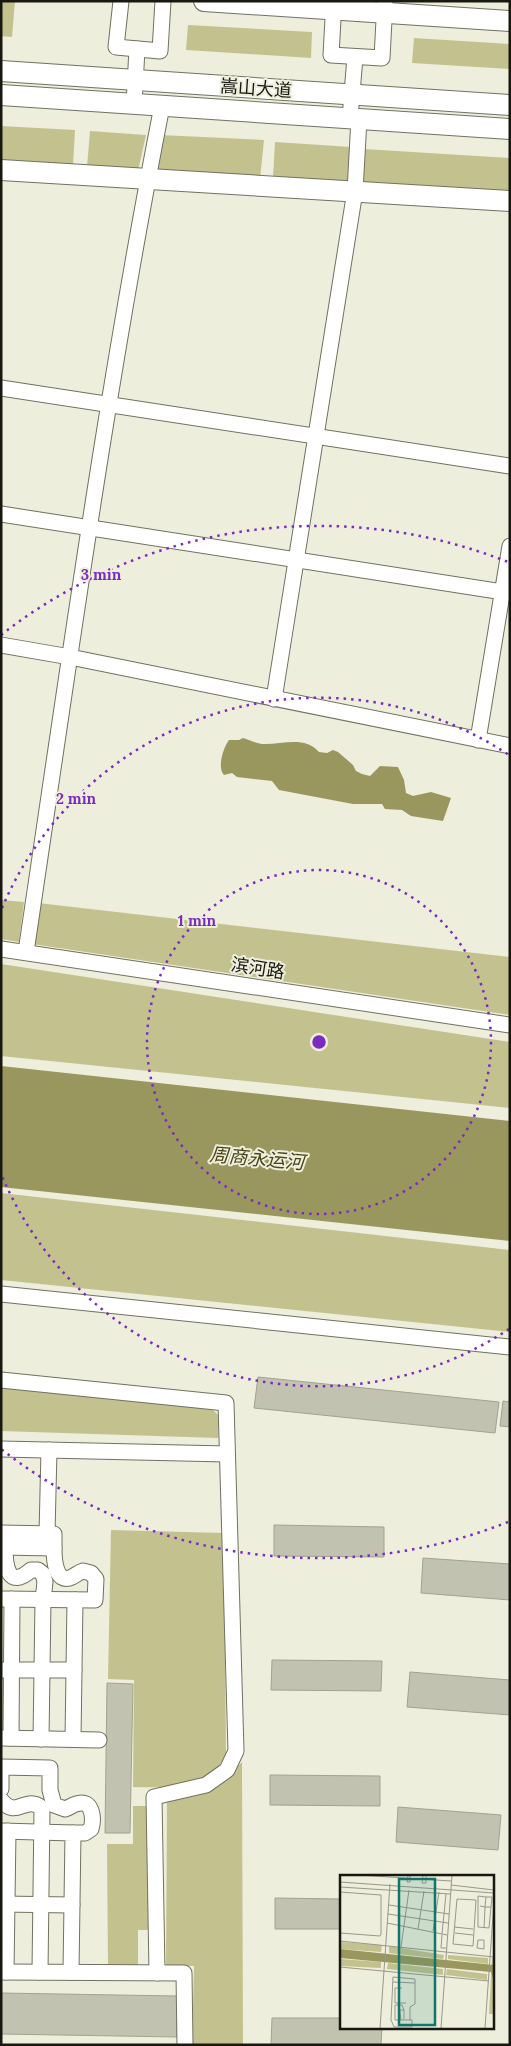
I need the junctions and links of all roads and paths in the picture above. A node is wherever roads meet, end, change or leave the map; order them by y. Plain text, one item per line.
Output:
1 (121, 1) edge
2 (163, 1) edge
3 (204, 1) edge
4 (334, 6) edge
5 (385, 7) edge
6 (510, 22) edge
7 (137, 49) junction
8 (355, 57) junction
9 (1, 71) edge
10 (136, 80) junction
11 (353, 94) junction
12 (1, 95) edge
13 (134, 104) junction
14 (510, 104) edge
15 (162, 106) junction
16 (354, 118) junction
17 (510, 128) edge
18 (1, 170) edge
19 (148, 179) junction
20 (355, 192) junction
21 (510, 201) edge
22 (1, 388) edge
23 (110, 404) junction
24 (316, 436) junction
25 (510, 466) edge
26 (1, 514) edge
27 (90, 528) junction
28 (510, 546) edge
29 (297, 560) junction
30 (506, 593) edge
31 (1, 645) edge
32 (70, 657) junction
33 (274, 699) junction
34 (478, 740) junction
35 (510, 746) edge
36 (1, 948) edge
37 (26, 952) junction
38 (510, 1025) edge
39 (1, 1294) edge
40 (510, 1347) edge
41 (1, 1380) edge
42 (1, 1449) edge
43 (48, 1450) junction
44 (227, 1454) junction
45 (47, 1534) junction
46 (2, 1543) edge
47 (54, 1548) junction
48 (6, 1599) edge
49 (43, 1600) junction
50 (75, 1600) junction
51 (6, 1670) edge
52 (42, 1670) junction
53 (74, 1670) junction
54 (6, 1738) edge
55 (41, 1739) junction
56 (73, 1739) junction
57 (99, 1740) dead end
58 (1, 1790) edge
59 (1, 1800) edge
60 (5, 1831) edge
61 (42, 1832) junction
62 (73, 1833) junction
63 (4, 1904) edge
64 (41, 1904) junction
65 (72, 1905) junction
66 (4, 1972) edge
67 (40, 1972) junction
68 (71, 1972) junction
69 (157, 1973) junction
70 (185, 2045) edge

1 - 7 street
2 - 7 street
3 - 4 main road
4 - 5 main road
4 - 8 street
5 - 6 main road
5 - 8 street
7 - 10 street
8 - 11 street
9 - 10 main road, 嵩山大道
10 - 11 main road, 嵩山大道
10 - 13 street
11 - 14 main road, 嵩山大道
11 - 16 street
12 - 13 main road, 嵩山大道
13 - 15 main road, 嵩山大道
15 - 16 main road, 嵩山大道
15 - 19 street
16 - 17 main road, 嵩山大道
16 - 20 street
18 - 19 main road
19 - 20 main road
19 - 23 street
20 - 21 main road
20 - 24 street
22 - 23 street
23 - 24 street
23 - 27 street
24 - 25 street
24 - 29 street
26 - 27 street
27 - 29 street
27 - 32 street
28 - 30 street
29 - 30 street
29 - 33 street
30 - 34 street
31 - 32 street
32 - 33 street
32 - 37 street
33 - 34 street
34 - 35 street
36 - 37 street, 滨河路
37 - 38 street, 滨河路
39 - 40 street
41 - 44 street
42 - 43 street
43 - 44 street
43 - 45 street
44 - 69 street
45 - 46 street
45 - 47 street
46 - 47 street
46 - 49 street
47 - 50 street
48 - 49 street
48 - 51 street
49 - 50 street
49 - 52 street
50 - 53 street
51 - 52 street
51 - 54 street
52 - 53 street
52 - 55 street
53 - 56 street
54 - 55 street
55 - 56 street
56 - 57 street
58 - 62 street
59 - 61 street
60 - 61 street
60 - 63 street
61 - 62 street
61 - 64 street
62 - 65 street
63 - 64 street
63 - 66 street
64 - 65 street
64 - 67 street
65 - 68 street
66 - 67 street
67 - 68 street
68 - 69 street
69 - 70 street

